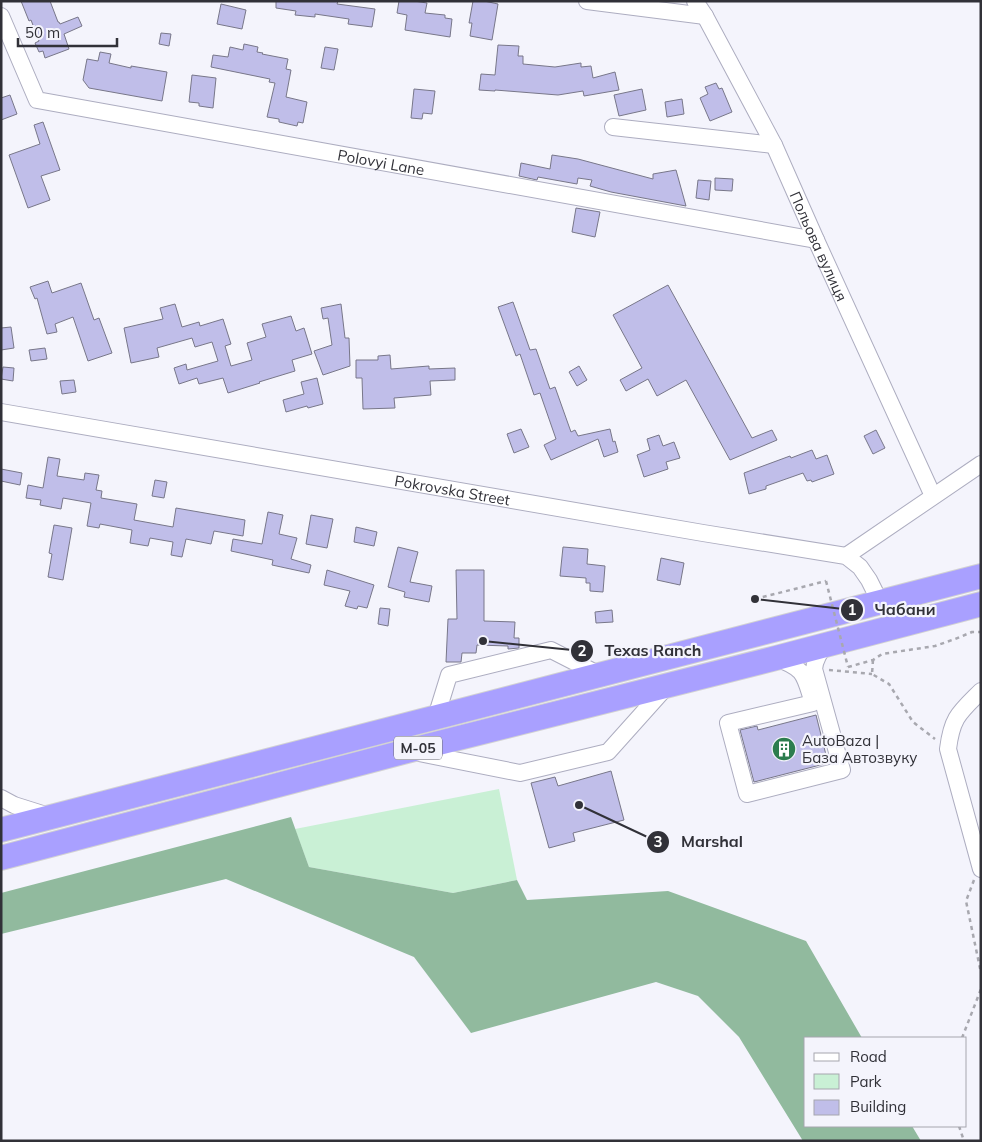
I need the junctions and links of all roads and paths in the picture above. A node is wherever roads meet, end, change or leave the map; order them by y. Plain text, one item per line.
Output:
1 (587, 1) edge
2 (695, 1) edge
3 (1, 16) edge
4 (705, 16) junction
5 (613, 127) dead end
6 (774, 145) junction
7 (816, 240) junction
8 (1, 412) edge
9 (981, 464) edge
10 (933, 496) junction
11 (846, 556) junction
12 (981, 576) edge
13 (755, 599) dead end
14 (880, 602) junction
15 (981, 604) edge
16 (981, 632) edge
17 (826, 644) junction
18 (776, 658) junction
19 (873, 660) junction
20 (814, 669) junction
21 (598, 674) junction
22 (872, 674) junction
23 (668, 686) junction
24 (981, 691) edge
25 (436, 717) junction
26 (948, 748) junction
27 (407, 751) junction
28 (1, 798) edge
29 (52, 817) junction
30 (1, 830) edge
31 (1, 858) edge
32 (980, 867) edge
33 (981, 973) edge
34 (981, 989) edge
35 (962, 1037) edge
36 (959, 1127) edge
37 (964, 1141) edge

1 - 4 street
2 - 4 street, Польова вулиця
3 - 7 street, Polovyi Lane
4 - 6 street, Польова вулиця
5 - 6 street
6 - 7 street, Польова вулиця
7 - 10 street, Польова вулиця
8 - 11 street, Pokrovska Street
9 - 10 street
10 - 11 street
11 - 14 street
12 - 14 highway, М-05
13 - 19 path, bridge
14 - 21 highway, М-05
15 - 17 highway, М-05
16 - 19 path
17 - 18 highway, М-05
17 - 20 street
18 - 20 street
18 - 23 highway, М-05
19 - 22 path
20 - 22 path
21 - 25 highway, М-05
21 - 25 street
22 - 26 path
23 - 27 highway, М-05
23 - 27 street
24 - 26 street
25 - 29 highway, М-05
26 - 32 street
27 - 31 highway, М-05
28 - 29 street
29 - 30 highway, М-05
32 - 33 path
34 - 35 path
36 - 37 path

